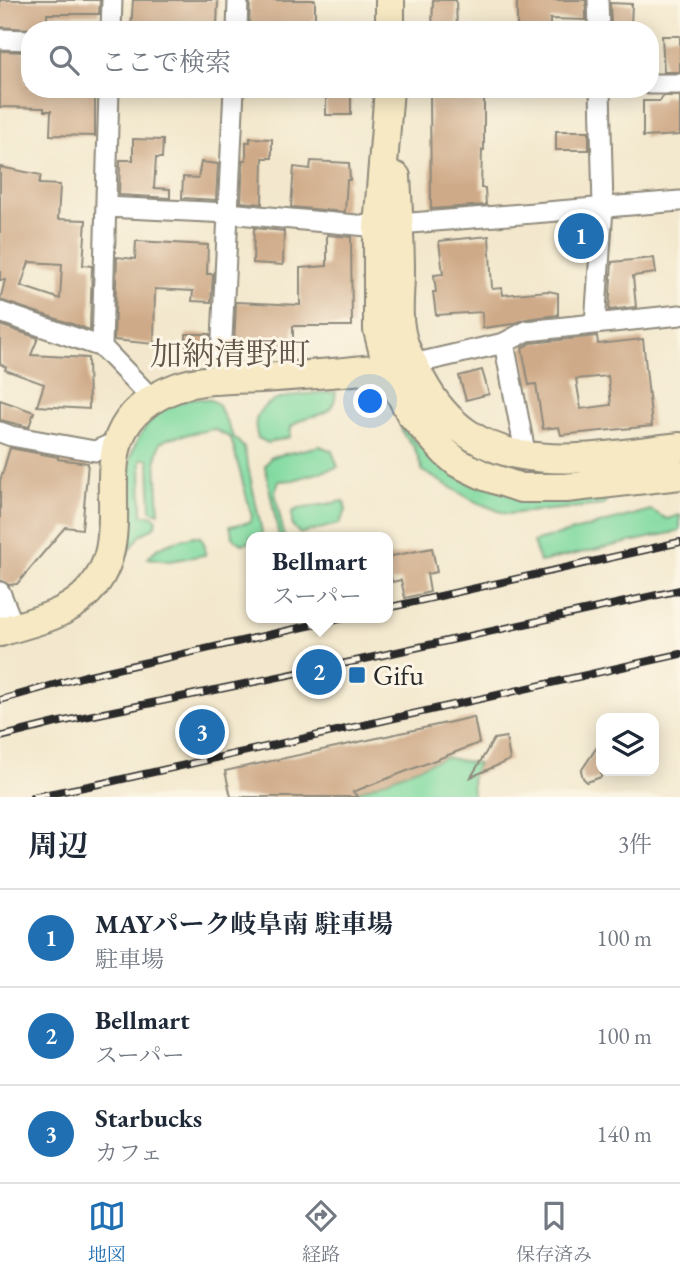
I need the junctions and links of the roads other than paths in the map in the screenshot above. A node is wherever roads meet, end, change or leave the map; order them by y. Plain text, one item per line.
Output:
1 (112, 0) edge
2 (239, 0) edge
3 (390, 0) edge
4 (598, 0) edge
5 (111, 21) edge
6 (238, 21) edge
7 (390, 21) edge
8 (599, 21) edge
9 (0, 39) edge
10 (21, 40) edge
11 (659, 84) edge
12 (680, 84) edge
13 (109, 98) edge
14 (234, 98) edge
15 (390, 98) edge
16 (600, 98) edge
17 (680, 201) edge
18 (106, 208) junction
19 (603, 208) junction
20 (228, 213) junction
21 (389, 225) junction
22 (0, 312) edge
23 (680, 315) edge
24 (595, 324) junction
25 (503, 343) junction
26 (102, 347) junction
27 (400, 365) junction
28 (220, 380) junction
29 (153, 400) junction
30 (0, 432) edge
31 (117, 442) junction
32 (680, 447) edge
33 (526, 457) junction
34 (680, 475) edge
35 (0, 592) edge
36 (7, 630) edge

1 - 5 street
2 - 6 street
3 - 7 street
4 - 8 street
9 - 10 street
11 - 12 street
13 - 18 street
14 - 20 street
15 - 21 street
16 - 19 street
17 - 19 street
18 - 20 street
18 - 26 street
19 - 21 street
19 - 24 street
20 - 21 street
20 - 28 street
21 - 27 street
22 - 26 street
23 - 24 street
24 - 25 street
25 - 27 street
25 - 33 street
26 - 29 street
27 - 28 street
27 - 33 street
27 - 34 street
28 - 29 street
29 - 31 street
30 - 31 street
31 - 36 street
32 - 33 street
35 - 36 street

